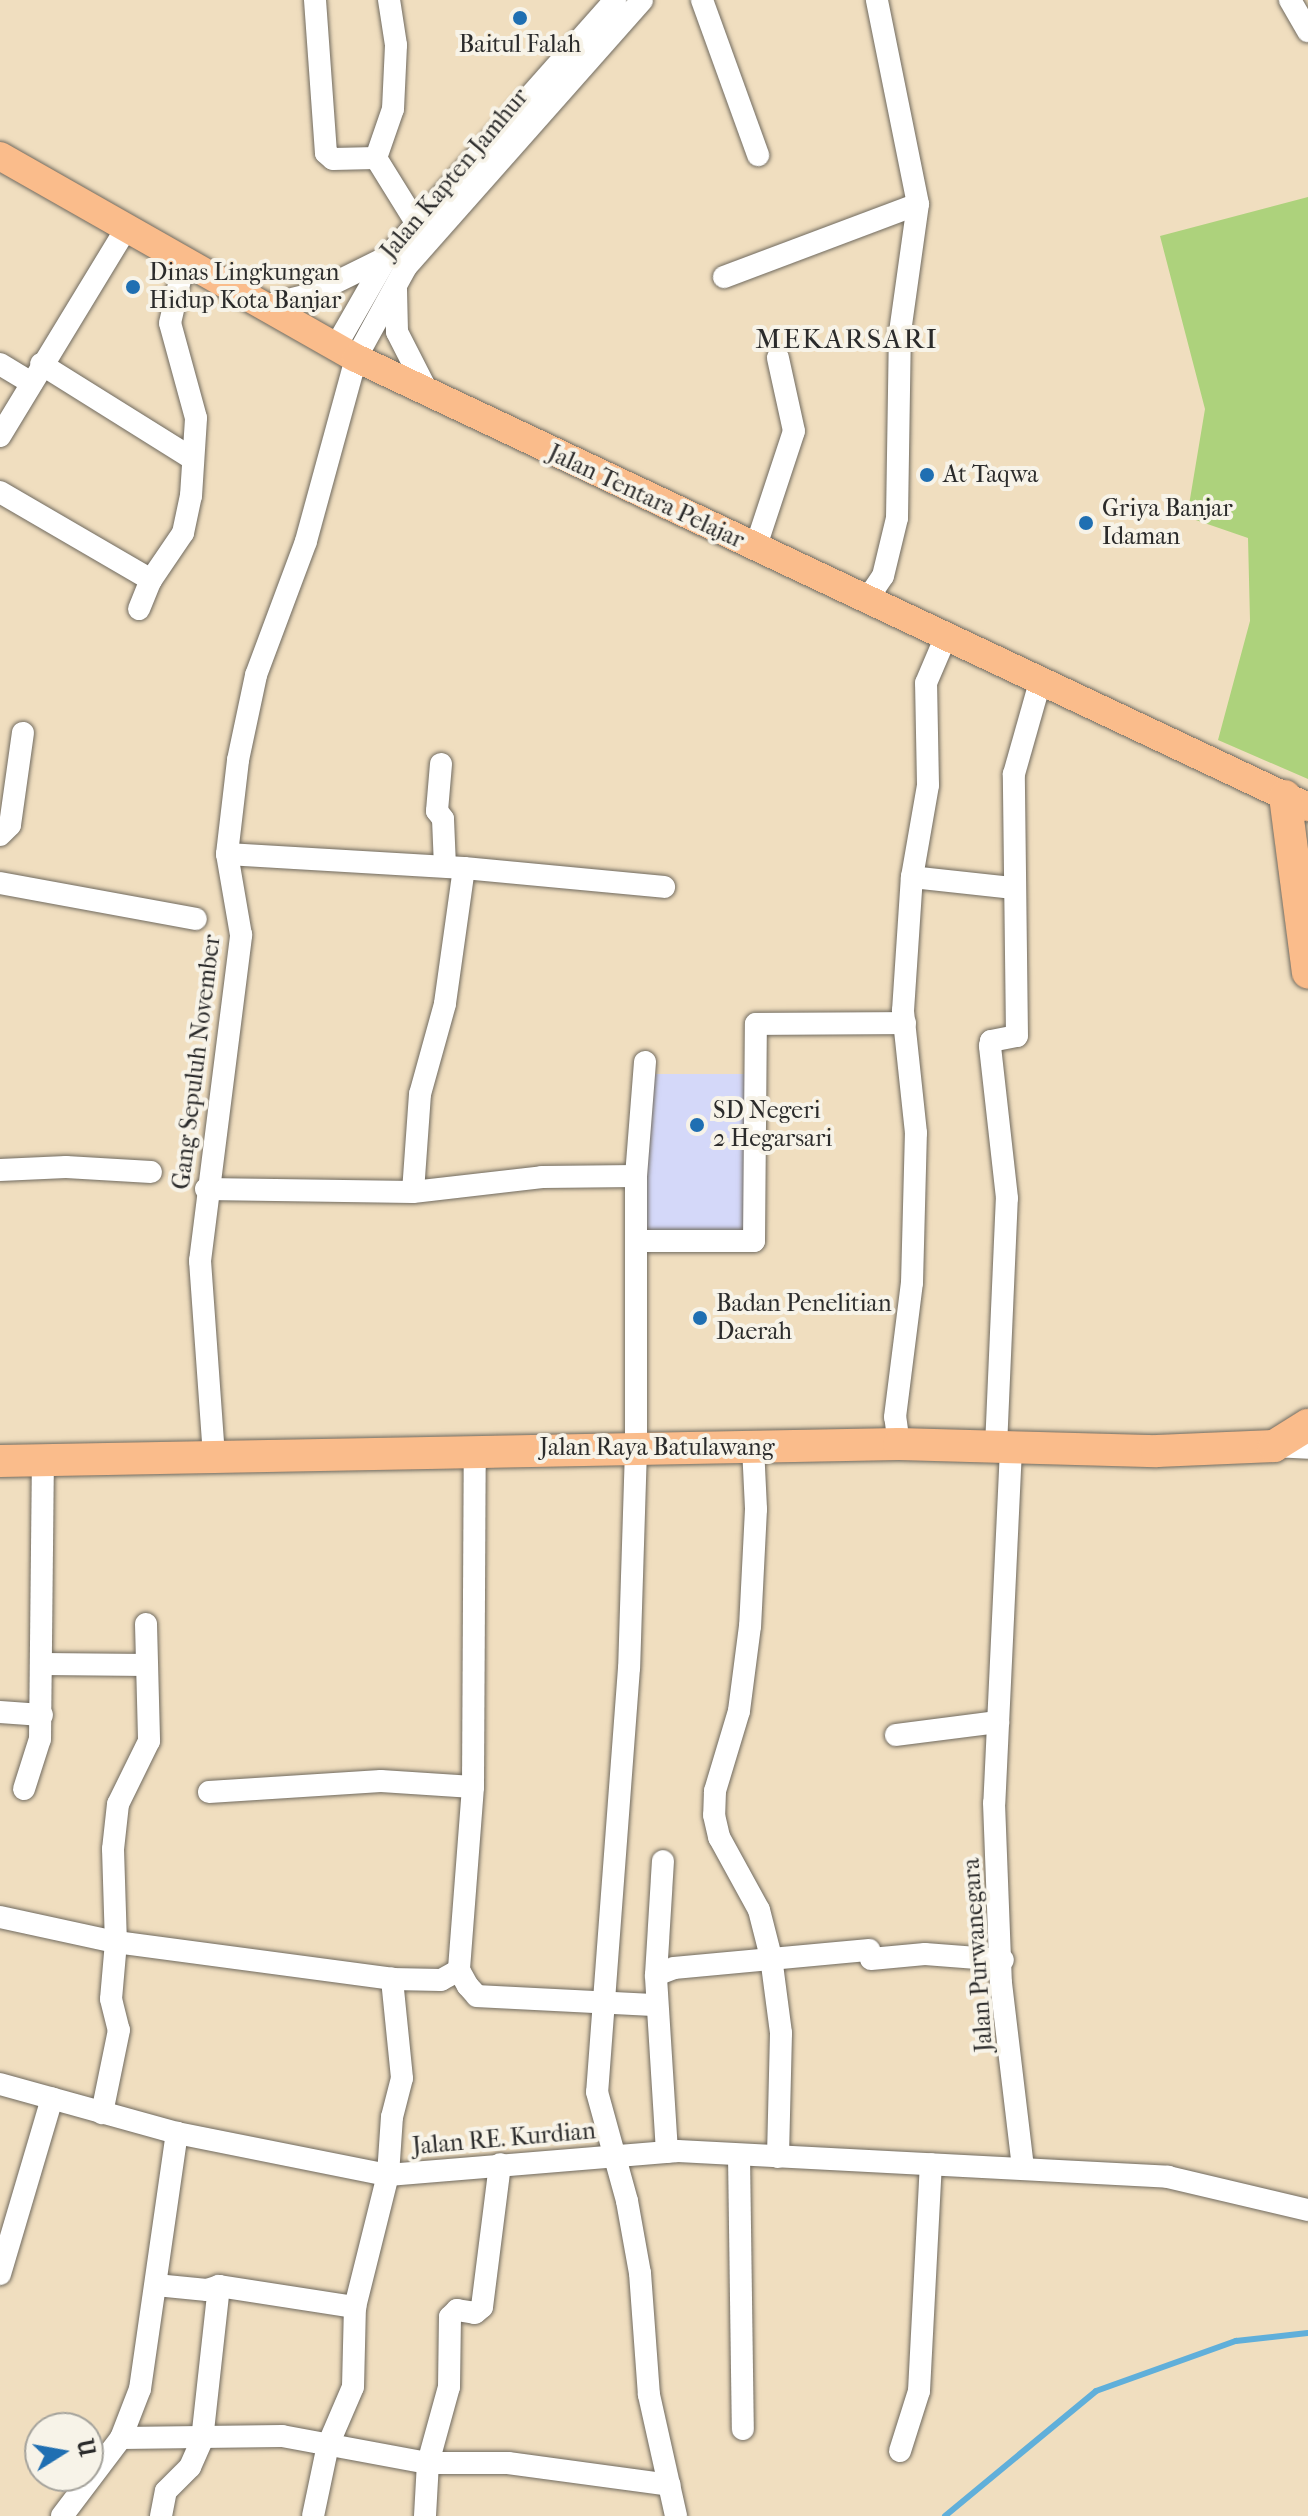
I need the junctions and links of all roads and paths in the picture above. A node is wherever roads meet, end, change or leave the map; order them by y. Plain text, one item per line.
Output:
1 (315, 0) edge
2 (389, 0) edge
3 (615, 0) edge
4 (642, 0) edge
5 (702, 0) edge
6 (877, 0) edge
7 (1290, 0) edge
8 (1308, 31) edge
9 (564, 72) junction
10 (758, 155) dead end
11 (0, 156) edge
12 (376, 158) junction
13 (918, 204) junction
14 (417, 224) junction
15 (127, 227) junction
16 (397, 262) junction
17 (184, 263) junction
18 (724, 277) dead end
19 (264, 306) junction
20 (346, 352) junction
21 (778, 358) dead end
22 (0, 364) edge
23 (36, 374) junction
24 (427, 391) junction
25 (0, 436) edge
26 (193, 459) junction
27 (0, 492) edge
28 (755, 549) junction
29 (151, 580) junction
30 (866, 601) junction
31 (139, 609) dead end
32 (946, 636) junction
33 (1040, 682) junction
34 (23, 733) dead end
35 (441, 764) dead end
36 (1297, 802) edge
37 (0, 835) edge
38 (227, 854) junction
39 (455, 867) junction
40 (912, 877) junction
41 (0, 883) edge
42 (664, 887) dead end
43 (1014, 888) junction
44 (196, 919) dead end
45 (1308, 973) edge
46 (905, 1023) junction
47 (645, 1062) dead end
48 (0, 1170) edge
49 (151, 1172) dead end
50 (636, 1176) junction
51 (206, 1189) junction
52 (413, 1192) junction
53 (636, 1241) junction
54 (1308, 1425) edge
55 (899, 1444) junction
56 (1274, 1446) junction
57 (753, 1447) junction
58 (1003, 1448) junction
59 (1308, 1448) edge
60 (636, 1449) junction
61 (475, 1450) junction
62 (214, 1456) junction
63 (0, 1461) edge
64 (43, 1461) junction
65 (146, 1624) dead end
66 (43, 1664) junction
67 (147, 1665) junction
68 (0, 1712) edge
69 (42, 1715) junction
70 (998, 1722) junction
71 (896, 1735) dead end
72 (473, 1787) junction
73 (24, 1789) dead end
74 (209, 1792) dead end
75 (663, 1861) dead end
76 (0, 1917) edge
77 (116, 1942) junction
78 (771, 1957) junction
79 (1003, 1960) junction
80 (459, 1970) junction
81 (656, 1975) junction
82 (392, 1979) junction
83 (601, 2003) junction
84 (657, 2005) junction
85 (0, 2084) edge
86 (52, 2099) junction
87 (102, 2113) junction
88 (177, 2133) junction
89 (667, 2152) junction
90 (739, 2155) junction
91 (619, 2156) junction
92 (778, 2157) junction
93 (500, 2164) junction
94 (931, 2164) junction
95 (1023, 2168) junction
96 (388, 2175) junction
97 (1308, 2210) edge
98 (0, 2274) edge
99 (156, 2285) junction
100 (219, 2286) junction
101 (355, 2307) junction
102 (743, 2429) dead end
103 (121, 2438) junction
104 (202, 2440) junction
105 (328, 2445) junction
106 (900, 2451) dead end
107 (428, 2463) junction
108 (670, 2485) junction
109 (62, 2516) edge
110 (161, 2516) edge
111 (313, 2516) edge
112 (425, 2516) edge
113 (676, 2516) edge

1 - 12 street
2 - 12 street
3 - 9 street, Jalan Kapten Jamhur
4 - 9 street, Jalan Kapten Jamhur
5 - 10 street
6 - 13 street
7 - 8 street
9 - 14 street, Jalan Kapten Jamhur
9 - 16 street, Jalan Kapten Jamhur
11 - 15 main road, Jalan Tentara Pelajar
12 - 14 street
13 - 18 street
13 - 30 street
14 - 16 street, Jalan Kapten Jamhur
15 - 17 main road, Jalan Tentara Pelajar
15 - 23 street
16 - 19 street
16 - 20 street, Jalan Kapten Jamhur
16 - 24 street
17 - 19 main road, Jalan Tentara Pelajar
17 - 26 street
19 - 20 main road, Jalan Tentara Pelajar
20 - 24 main road, Jalan Tentara Pelajar
20 - 38 street, Gang Sepuluh November
21 - 28 street
22 - 23 street
23 - 25 street
23 - 26 street
24 - 28 main road, Jalan Tentara Pelajar
26 - 29 street
27 - 29 street
28 - 30 main road, Jalan Tentara Pelajar
29 - 31 street
30 - 32 main road, Jalan Tentara Pelajar
32 - 33 main road, Jalan Tentara Pelajar
32 - 40 street
33 - 36 main road, Jalan Tentara Pelajar
33 - 43 street
34 - 37 street
35 - 39 street
36 - 45 highway
38 - 39 street
38 - 51 street, Gang Sepuluh November
39 - 42 street
39 - 52 street
40 - 43 street
40 - 46 street
41 - 44 street
43 - 58 street, Jalan Purwanegara
46 - 53 street
46 - 55 street
47 - 50 street
48 - 49 street
50 - 52 street
50 - 53 street
51 - 52 street
51 - 62 street, Gang Sepuluh November
53 - 60 street
54 - 56 highway
55 - 57 highway, Jalan Raya Batulawang
55 - 58 highway, Jalan Raya Batulawang
56 - 58 highway, Jalan Raya Batulawang
56 - 59 street
57 - 60 highway, Jalan Raya Batulawang
57 - 78 street
58 - 70 street, Jalan Purwanegara
60 - 61 highway, Jalan Raya Batulawang
60 - 83 street
61 - 62 highway, Jalan Raya Batulawang
61 - 72 street
62 - 64 highway, Jalan Raya Batulawang
63 - 64 highway, Jalan Raya Batulawang
64 - 66 street
65 - 67 street
66 - 67 street
66 - 69 street
67 - 77 street
68 - 69 street
69 - 73 street
70 - 71 street
70 - 79 street, Jalan Purwanegara
72 - 74 street
72 - 80 street
75 - 81 street
76 - 77 street
77 - 82 street
77 - 87 street
78 - 79 street
78 - 81 street
78 - 92 street
79 - 95 street, Jalan Purwanegara
80 - 82 street
80 - 83 street
81 - 84 street
82 - 96 street
83 - 84 street
83 - 91 street
84 - 89 street
85 - 86 street, Jalan RE. Kurdian
86 - 87 street, Jalan RE. Kurdian
86 - 98 street
87 - 88 street, Jalan RE. Kurdian
88 - 96 street, Jalan RE. Kurdian
88 - 99 street
89 - 90 street, Jalan RE. Kurdian
89 - 91 street, Jalan RE. Kurdian
90 - 92 street, Jalan RE. Kurdian
90 - 102 street
91 - 93 street, Jalan RE. Kurdian
91 - 108 street
92 - 94 street, Jalan RE. Kurdian
93 - 96 street, Jalan RE. Kurdian
93 - 107 street
94 - 95 street, Jalan RE. Kurdian
94 - 106 street
95 - 97 street
96 - 101 street
99 - 100 street
99 - 103 street
100 - 101 street
100 - 104 street
101 - 105 street
103 - 104 street
103 - 109 street
104 - 105 street
104 - 110 street
105 - 107 street
105 - 111 street
107 - 108 street
107 - 112 street
108 - 113 street

